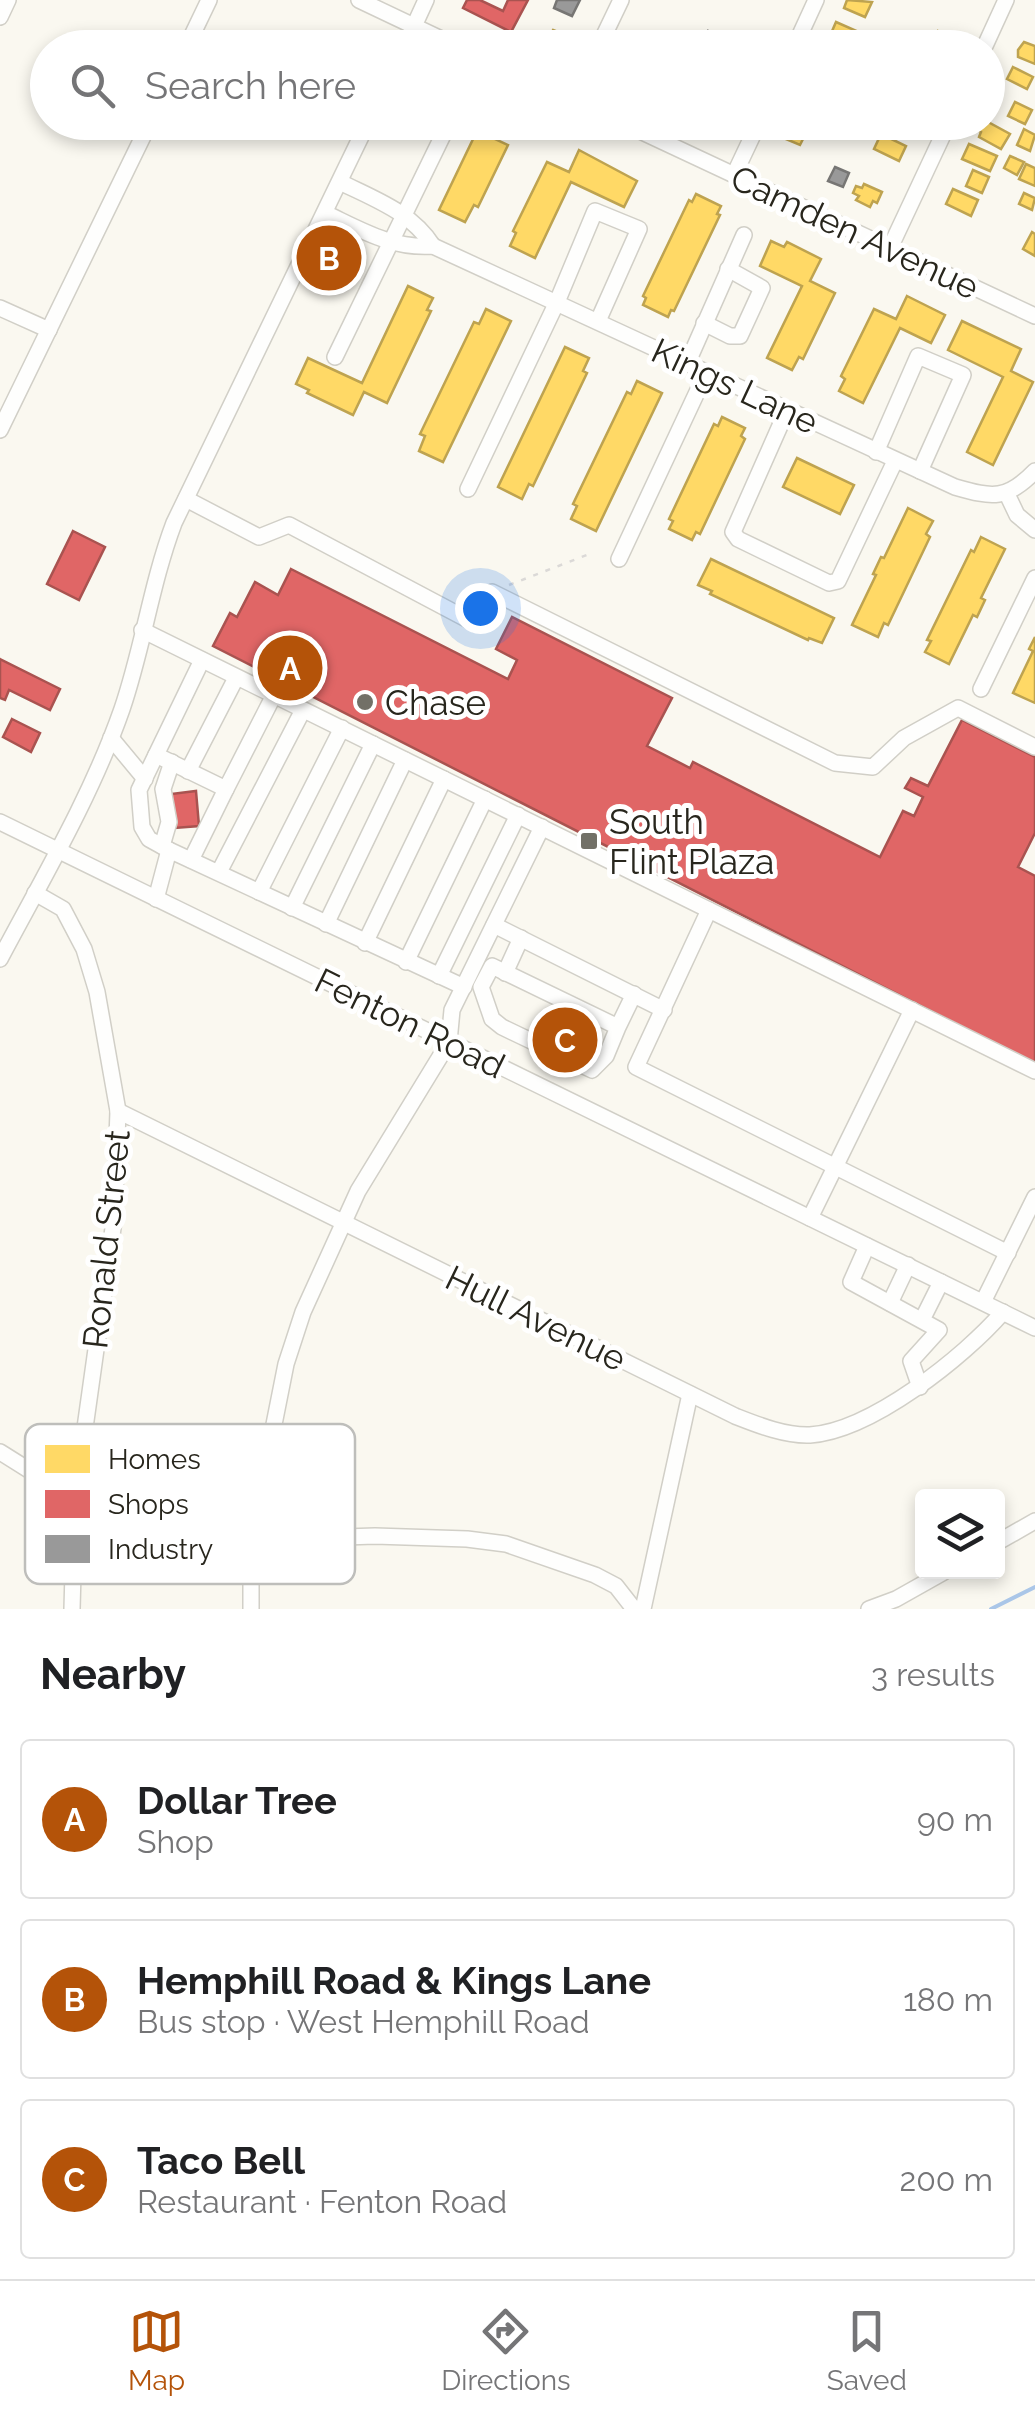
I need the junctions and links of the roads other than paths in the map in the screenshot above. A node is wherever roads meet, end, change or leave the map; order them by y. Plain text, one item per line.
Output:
1 (8, 0) edge
2 (209, 0) edge
3 (426, 0) edge
4 (621, 0) edge
5 (816, 0) edge
6 (1006, 0) edge
7 (368, 2) edge
8 (0, 17) edge
9 (414, 26) junction
10 (195, 30) edge
11 (412, 30) edge
12 (422, 30) edge
13 (607, 30) edge
14 (802, 30) edge
15 (992, 30) edge
16 (141, 140) edge
17 (360, 140) edge
18 (441, 140) edge
19 (659, 140) edge
20 (751, 140) edge
21 (941, 140) edge
22 (734, 175) junction
23 (340, 182) junction
24 (325, 212) junction
25 (405, 214) junction
26 (744, 235) dead end
27 (390, 244) junction
28 (433, 246) junction
29 (890, 248) junction
30 (728, 268) junction
31 (558, 302) junction
32 (0, 308) edge
33 (1035, 316) edge
34 (598, 321) junction
35 (704, 323) junction
36 (49, 330) junction
37 (335, 357) dead end
38 (687, 364) junction
39 (706, 373) junction
40 (787, 410) junction
41 (0, 430) edge
42 (876, 452) junction
43 (895, 461) junction
44 (1035, 471) edge
45 (920, 472) junction
46 (468, 488) dead end
47 (1008, 494) junction
48 (186, 499) junction
49 (1035, 530) edge
50 (619, 559) dead end
51 (1035, 578) edge
52 (142, 630) junction
53 (202, 660) junction
54 (236, 678) junction
55 (980, 689) dead end
56 (274, 695) junction
57 (303, 710) junction
58 (342, 728) junction
59 (111, 738) junction
60 (373, 744) junction
61 (1035, 746) edge
62 (164, 759) junction
63 (405, 760) junction
64 (188, 771) junction
65 (145, 779) junction
66 (444, 779) junction
67 (226, 789) junction
68 (485, 798) junction
69 (518, 815) junction
70 (0, 822) edge
71 (542, 828) junction
72 (166, 848) junction
73 (56, 850) junction
74 (191, 860) junction
75 (219, 872) junction
76 (259, 892) junction
77 (35, 893) junction
78 (156, 899) junction
79 (292, 908) junction
80 (709, 910) junction
81 (326, 924) junction
82 (494, 925) junction
83 (521, 938) junction
84 (365, 942) junction
85 (0, 959) edge
86 (406, 962) junction
87 (505, 973) junction
88 (439, 976) junction
89 (464, 987) junction
90 (634, 994) junction
91 (664, 1010) junction
92 (912, 1010) junction
93 (618, 1027) junction
94 (450, 1042) junction
95 (1035, 1071) edge
96 (118, 1111) junction
97 (835, 1167) junction
98 (1035, 1197) edge
99 (810, 1218) junction
100 (342, 1223) junction
101 (867, 1246) junction
102 (1008, 1252) junction
103 (908, 1266) junction
104 (941, 1282) junction
105 (983, 1302) junction
106 (890, 1303) junction
107 (1003, 1312) junction
108 (922, 1320) junction
109 (1035, 1328) edge
110 (920, 1387) junction
111 (690, 1394) junction
112 (86, 1424) edge
113 (274, 1424) edge
114 (0, 1452) edge
115 (25, 1468) edge
116 (1035, 1521) edge
117 (355, 1537) edge
118 (1005, 1538) edge
119 (932, 1579) edge
120 (73, 1584) edge
121 (72, 1609) edge
122 (634, 1609) edge
123 (643, 1609) edge
124 (869, 1609) edge

1 - 8 street
2 - 10 street
3 - 9 street
4 - 13 street
5 - 14 street
6 - 15 street
7 - 9 street
9 - 11 street
9 - 12 street
16 - 36 street
17 - 23 street
18 - 25 street
19 - 22 street, Camden Avenue
20 - 22 street
21 - 29 street
22 - 29 street, Camden Avenue
23 - 24 street
23 - 25 street, Kings Lane
24 - 27 street, Kings Lane
24 - 48 street
25 - 27 street
25 - 28 street, Kings Lane
26 - 30 street
27 - 28 street, Kings Lane
27 - 37 street
28 - 31 street, Kings Lane
29 - 33 street, Camden Avenue
30 - 35 street
30 - 35 street
31 - 34 street, Kings Lane
31 - 34 street
31 - 46 street
32 - 36 street
34 - 38 street, Kings Lane
35 - 38 street
36 - 41 street
38 - 39 street, Kings Lane
39 - 40 street, Kings Lane
39 - 50 street
40 - 42 street, Kings Lane
40 - 43 street
42 - 43 street, Kings Lane
42 - 45 street
43 - 45 street, Kings Lane
44 - 47 street
45 - 47 street, Kings Lane
47 - 49 street
48 - 52 street
48 - 61 street
51 - 55 street
52 - 53 street
52 - 59 street
53 - 54 street
53 - 62 street
54 - 56 street
54 - 64 street
56 - 57 street
56 - 67 street
57 - 58 street
57 - 75 street
58 - 60 street
58 - 76 street
59 - 65 street
59 - 73 street
60 - 63 street
60 - 79 street
62 - 64 street
62 - 65 street
62 - 72 street
63 - 66 street
63 - 81 street
64 - 67 street
65 - 72 street
66 - 68 street
66 - 84 street
67 - 74 street
68 - 69 street
68 - 86 street
69 - 71 street
69 - 88 street
70 - 73 street, Fenton Road
71 - 80 street
71 - 82 street
72 - 74 street
72 - 78 street
73 - 77 street
73 - 78 street, Fenton Road
74 - 75 street
75 - 76 street
76 - 79 street
77 - 85 street
77 - 96 street, Ronald Street
78 - 94 street, Fenton Road
79 - 81 street
80 - 91 street
80 - 92 street
81 - 84 street
82 - 83 street
82 - 89 street
83 - 87 street
83 - 90 street
84 - 86 street
86 - 88 street
87 - 93 street
87 - 93 street
88 - 89 street
89 - 94 street
90 - 91 street
90 - 93 street
91 - 97 street
92 - 95 street
92 - 97 street
94 - 99 street, Fenton Road
94 - 100 street
96 - 100 street, Hull Avenue
96 - 112 street, Ronald Street
97 - 99 street
97 - 102 street
98 - 102 street
99 - 101 street, Fenton Road
100 - 111 street, Hull Avenue
100 - 113 street
101 - 103 street, Fenton Road
101 - 106 street
102 - 105 street
103 - 104 street, Fenton Road
103 - 106 street
104 - 105 street, Fenton Road
104 - 108 street
105 - 107 street, Fenton Road
106 - 108 street
107 - 109 street, Fenton Road
107 - 110 street, Hull Avenue
108 - 110 street
110 - 111 street, Hull Avenue
111 - 123 street
114 - 115 street
116 - 118 street
117 - 122 street
119 - 124 street
120 - 121 street, Ronald Street

